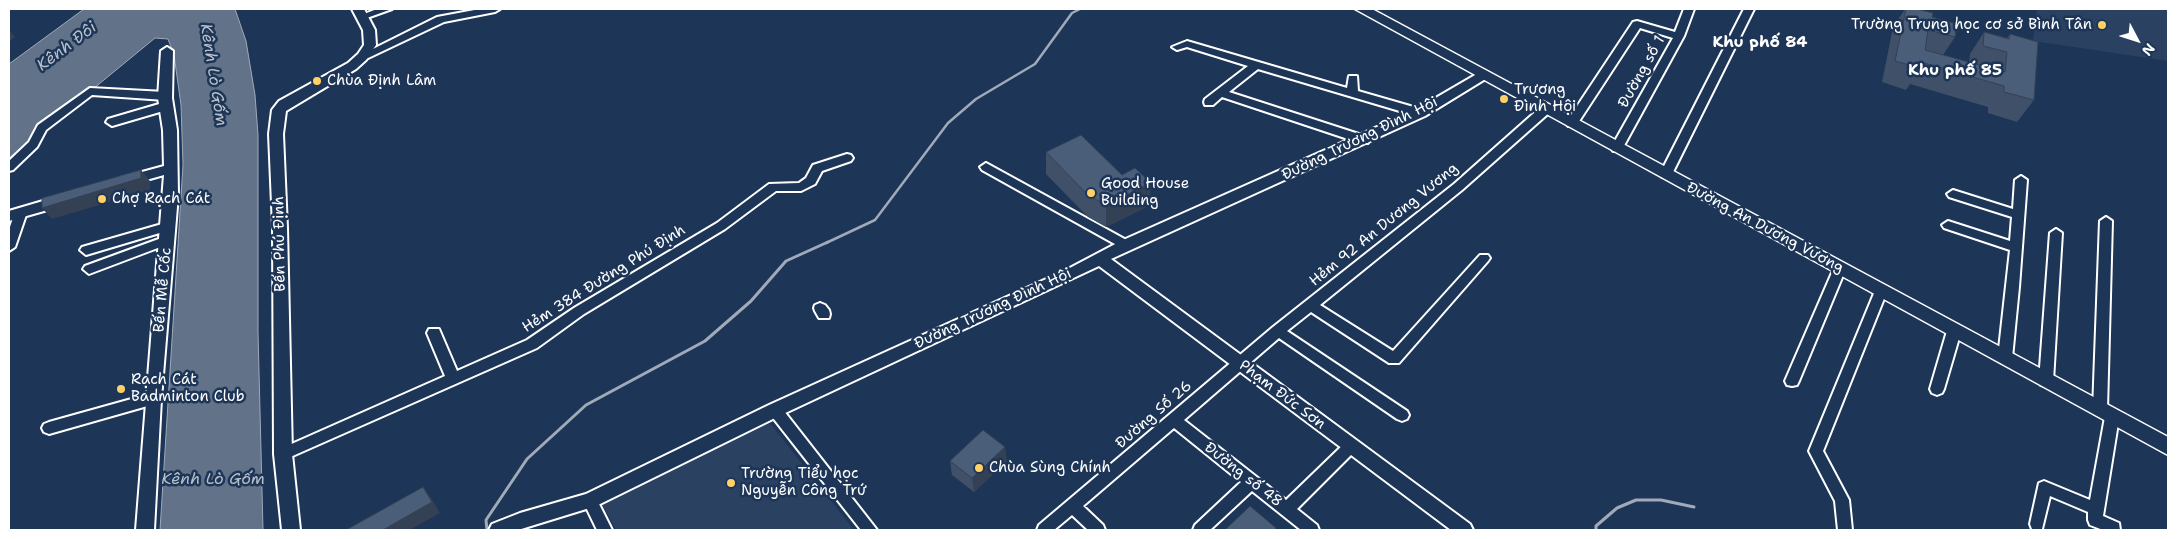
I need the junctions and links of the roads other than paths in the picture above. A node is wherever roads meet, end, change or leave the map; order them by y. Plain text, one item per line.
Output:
1 (387, 9) edge
2 (495, 9) edge
3 (1363, 9) edge
4 (1689, 9) edge
5 (1749, 9) edge
6 (361, 13) edge
7 (1679, 36) junction
8 (1182, 46) dead end
9 (167, 51) dead end
10 (362, 57) junction
11 (1256, 65) junction
12 (1482, 75) junction
13 (1353, 78) dead end
14 (1221, 93) junction
15 (1352, 93) junction
16 (165, 101) junction
17 (1209, 102) dead end
18 (1546, 109) junction
19 (1420, 114) junction
20 (112, 122) dead end
21 (1572, 123) junction
22 (1364, 140) junction
23 (1617, 148) junction
24 (846, 158) dead end
25 (9, 167) edge
26 (986, 167) dead end
27 (172, 168) junction
28 (1666, 174) junction
29 (2021, 180) dead end
30 (113, 185) edge
31 (1953, 194) dead end
32 (76, 196) edge
33 (15, 214) edge
34 (2019, 215) junction
35 (2106, 221) dead end
36 (1948, 225) dead end
37 (168, 233) junction
38 (2056, 233) dead end
39 (1126, 245) junction
40 (9, 247) edge
41 (2016, 248) junction
42 (86, 250) dead end
43 (1484, 258) dead end
44 (1100, 259) junction
45 (1840, 268) junction
46 (89, 269) dead end
47 (1881, 292) junction
48 (1310, 306) junction
49 (1278, 331) junction
50 (1954, 331) junction
51 (434, 333) dead end
52 (2005, 358) junction
53 (1239, 363) junction
54 (453, 379) junction
55 (2046, 380) junction
56 (1792, 381) dead end
57 (1937, 389) dead end
58 (153, 399) junction
59 (775, 410) junction
60 (2106, 413) junction
61 (1402, 415) dead end
62 (1174, 420) junction
63 (49, 428) dead end
64 (1351, 446) junction
65 (2168, 447) edge
66 (283, 454) junction
67 (1251, 482) junction
68 (590, 500) junction
69 (1073, 506) junction
70 (1287, 509) junction
71 (2096, 509) junction
72 (2037, 524) dead end
73 (287, 528) edge
74 (2114, 528) dead end
75 (145, 530) edge
76 (498, 530) edge
77 (606, 530) edge
78 (870, 530) edge
79 (1044, 530) edge
80 (1098, 530) edge
81 (1200, 530) edge
82 (1312, 530) edge
83 (1464, 530) edge
84 (1845, 530) edge

1 - 6 street
2 - 10 street
3 - 12 main road, Đường An Dương Vương
4 - 7 street, Đường số 1
5 - 28 street
6 - 10 street
7 - 21 street
7 - 23 street, Đường số 1
8 - 11 street
9 - 16 street, Bến Mễ Cốc
10 - 66 street, Bến Phú Định
11 - 14 street
11 - 15 street
12 - 18 main road, Đường An Dương Vương
12 - 19 street, Đường Trương Đình Hội
13 - 15 street
14 - 17 street
14 - 22 street
15 - 19 street
16 - 20 street
16 - 25 street
16 - 27 street, Bến Mễ Cốc
18 - 21 main road, Đường An Dương Vương
18 - 48 street, Hẻm 92 An Dương Vương
19 - 22 street, Đường Trương Đình Hội
21 - 23 main road, Đường An Dương Vương
22 - 39 street, Đường Trương Đình Hội
23 - 28 main road, Đường An Dương Vương
24 - 54 street, Hẻm 384 Đường Phú Định
26 - 39 street
27 - 30 street
27 - 37 street, Bến Mễ Cốc
28 - 45 main road, Đường An Dương Vương
29 - 34 street
31 - 34 street
32 - 33 street
33 - 40 street
34 - 41 street
35 - 60 street
36 - 41 street
37 - 42 street
37 - 46 street
37 - 58 street, Bến Mễ Cốc
38 - 55 street
39 - 44 street, Đường Trương Đình Hội
41 - 52 street
43 - 48 street
44 - 53 street, Phạm Đức Sơn
44 - 59 street, Đường Trương Đình Hội
45 - 47 main road, Đường An Dương Vương
45 - 56 street
47 - 50 main road, Đường An Dương Vương
47 - 84 street
48 - 49 street, Hẻm 92 An Dương Vương
49 - 53 street, Hẻm 92 An Dương Vương
49 - 61 street
50 - 52 main road, Đường An Dương Vương
50 - 57 street
51 - 54 street
52 - 55 main road, Đường An Dương Vương
53 - 62 street, Đường Số 26
53 - 64 street, Phạm Đức Sơn
54 - 66 street, Hẻm 384 Đường Phú Định
55 - 60 main road, Đường An Dương Vương
58 - 63 street
58 - 75 street, Bến Mễ Cốc
59 - 68 street, Đường Trương Đình Hội
59 - 78 street
60 - 65 main road, Đường An Dương Vương
60 - 71 street
62 - 67 street, Đường số 48
62 - 69 street, Đường Số 26
64 - 70 street, Đường số 48
64 - 83 street, Phạm Đức Sơn
66 - 73 street, Bến Phú Định
67 - 70 street, Đường số 48
67 - 81 street
68 - 76 street, Đường Trương Đình Hội
68 - 77 street
69 - 79 street, Đường Số 26
69 - 80 street
70 - 82 street, Đường số 48
71 - 72 street
71 - 74 street

